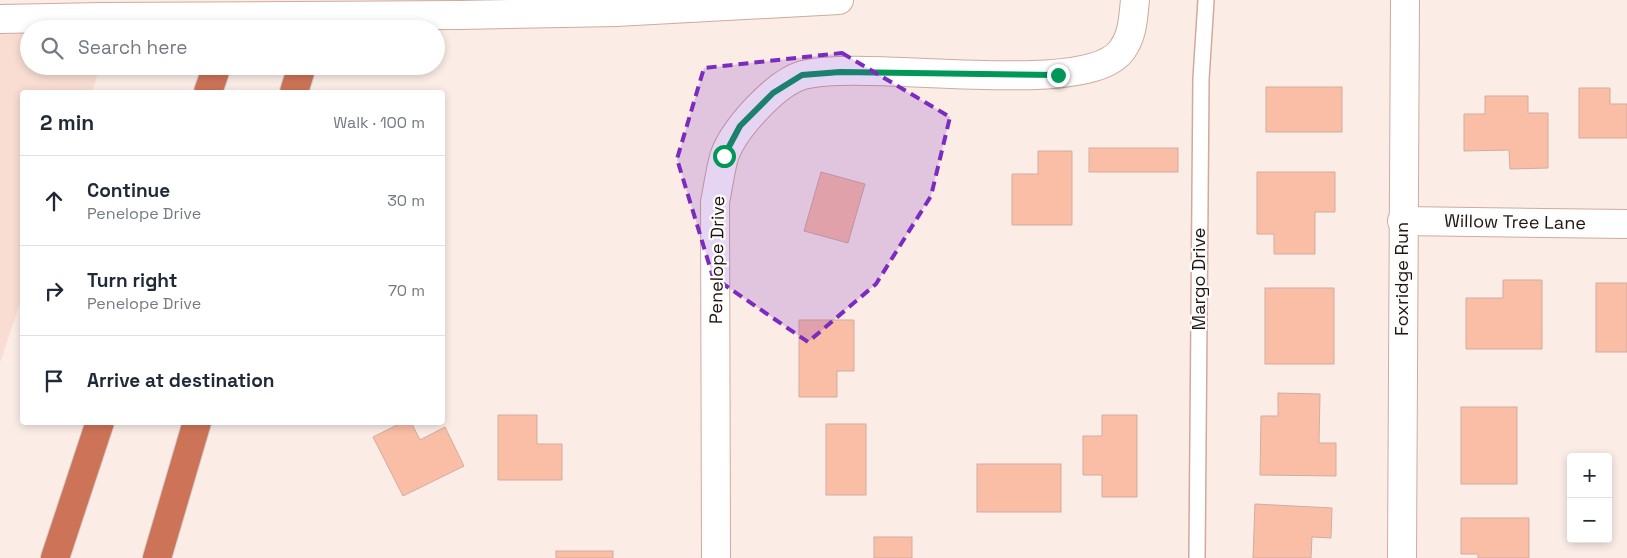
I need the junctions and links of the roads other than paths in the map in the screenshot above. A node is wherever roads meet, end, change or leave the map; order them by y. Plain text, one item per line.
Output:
1 (238, 0) edge
2 (323, 0) edge
3 (839, 0) edge
4 (1135, 0) edge
5 (1206, 0) edge
6 (1405, 0) edge
7 (0, 19) edge
8 (232, 20) edge
9 (317, 20) edge
10 (213, 75) edge
11 (299, 75) edge
12 (209, 90) edge
13 (295, 90) edge
14 (1402, 221) junction
15 (1627, 224) edge
16 (99, 425) edge
17 (196, 425) edge
18 (55, 558) edge
19 (157, 558) edge
20 (716, 558) edge
21 (1197, 558) edge
22 (1402, 558) edge

1 - 8 highway
2 - 9 highway
3 - 7 street, bridge
4 - 20 street, Penelope Drive
5 - 21 lane, Margo Drive
6 - 14 street, Foxridge Run
10 - 12 highway
11 - 13 highway
14 - 15 street, Willow Tree Lane
14 - 22 street, Foxridge Run
16 - 18 highway
17 - 19 highway

